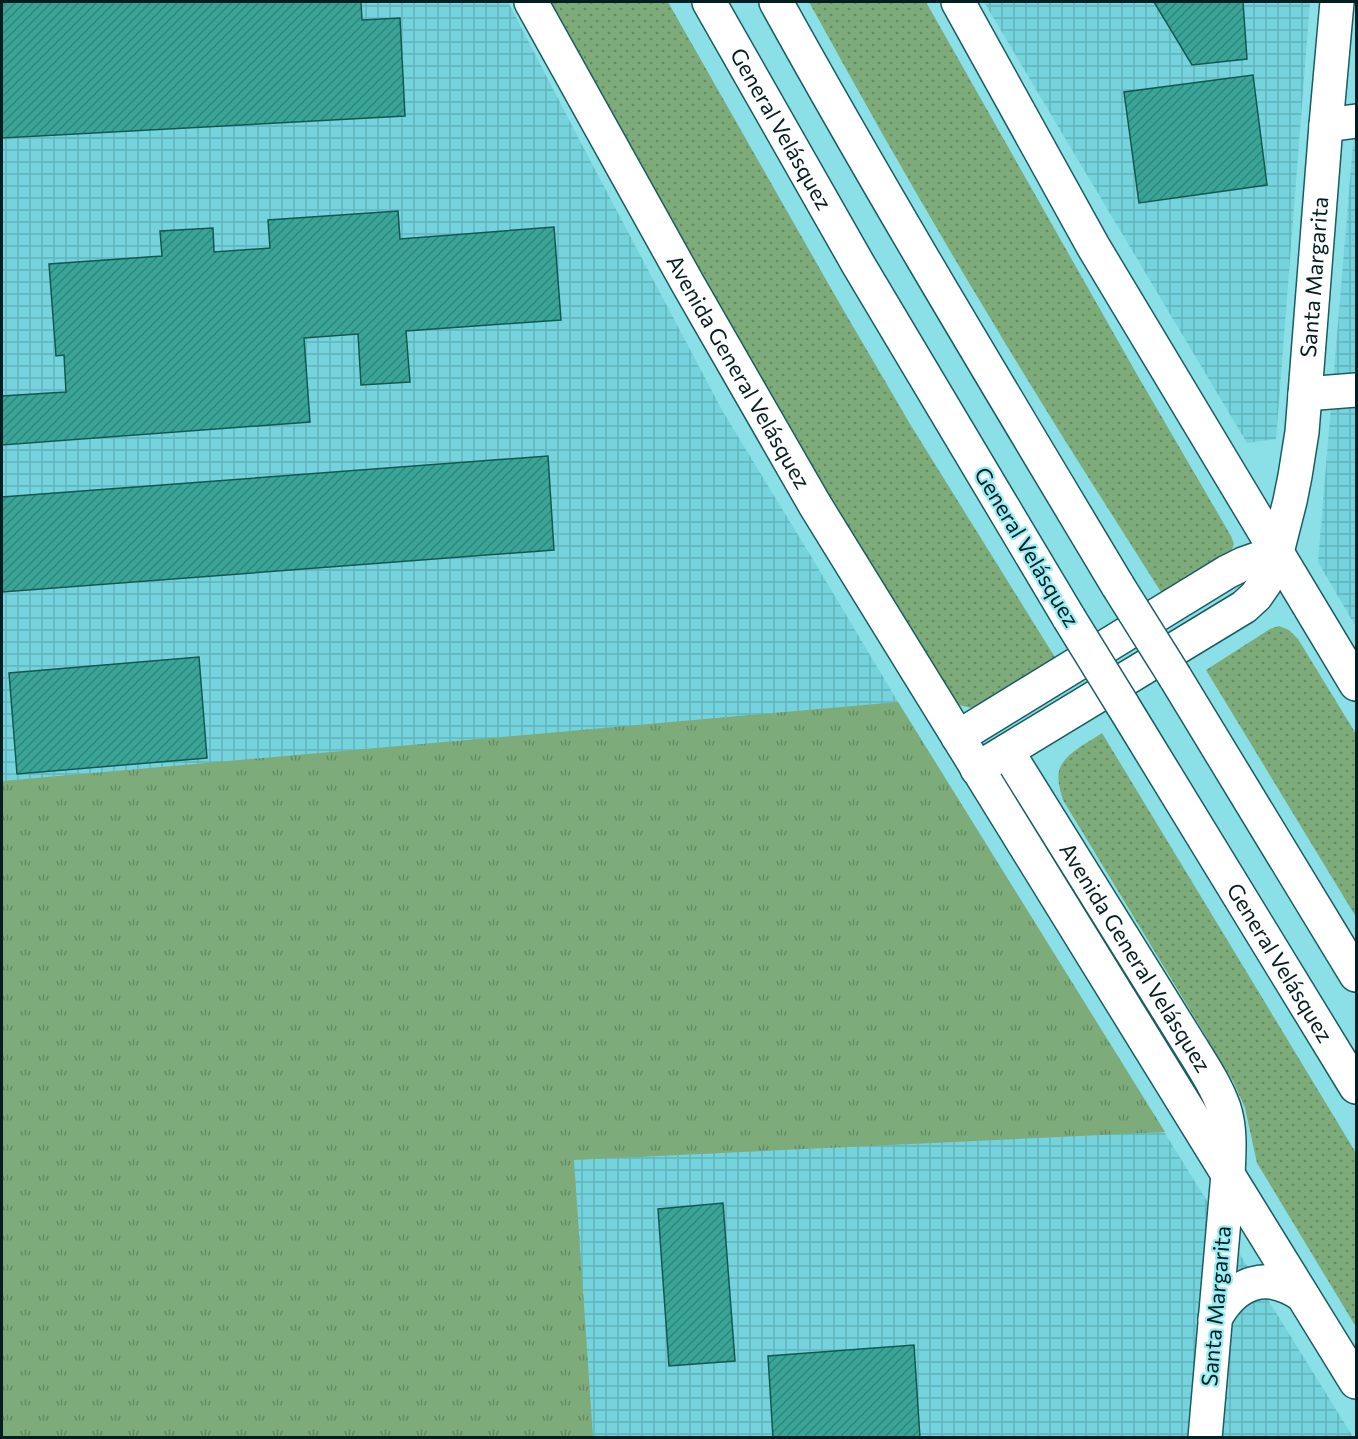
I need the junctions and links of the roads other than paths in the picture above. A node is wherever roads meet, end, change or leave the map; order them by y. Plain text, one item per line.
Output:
1 (531, 2) edge
2 (709, 2) edge
3 (776, 2) edge
4 (958, 2) edge
5 (1337, 2) edge
6 (1341, 123) edge
7 (1356, 390) edge
8 (1305, 394) junction
9 (1277, 552) junction
10 (1356, 684) edge
11 (958, 737) junction
12 (1007, 752) junction
13 (977, 769) junction
14 (1356, 975) edge
15 (1356, 1087) edge
16 (1228, 1174) junction
17 (1302, 1295) junction
18 (1215, 1319) junction
19 (1356, 1382) edge
20 (1204, 1437) edge

1 - 11 main road, Avenida General Velásquez
2 - 15 main road, General Velásquez, bridge
3 - 14 main road, bridge
4 - 9 main road
5 - 6 main road, Santa Margarita
6 - 8 main road, Santa Margarita
7 - 8 main road
8 - 9 main road, Santa Margarita
9 - 10 main road
9 - 11 main road
9 - 12 main road
11 - 13 main road, Avenida General Velásquez
12 - 13 main road
12 - 16 main road, Avenida General Velásquez
13 - 16 main road, Avenida General Velásquez
16 - 17 main road, Avenida General Velásquez
16 - 18 main road, Santa Margarita
17 - 18 main road
17 - 19 main road, Avenida General Velásquez
18 - 20 main road, Santa Margarita

